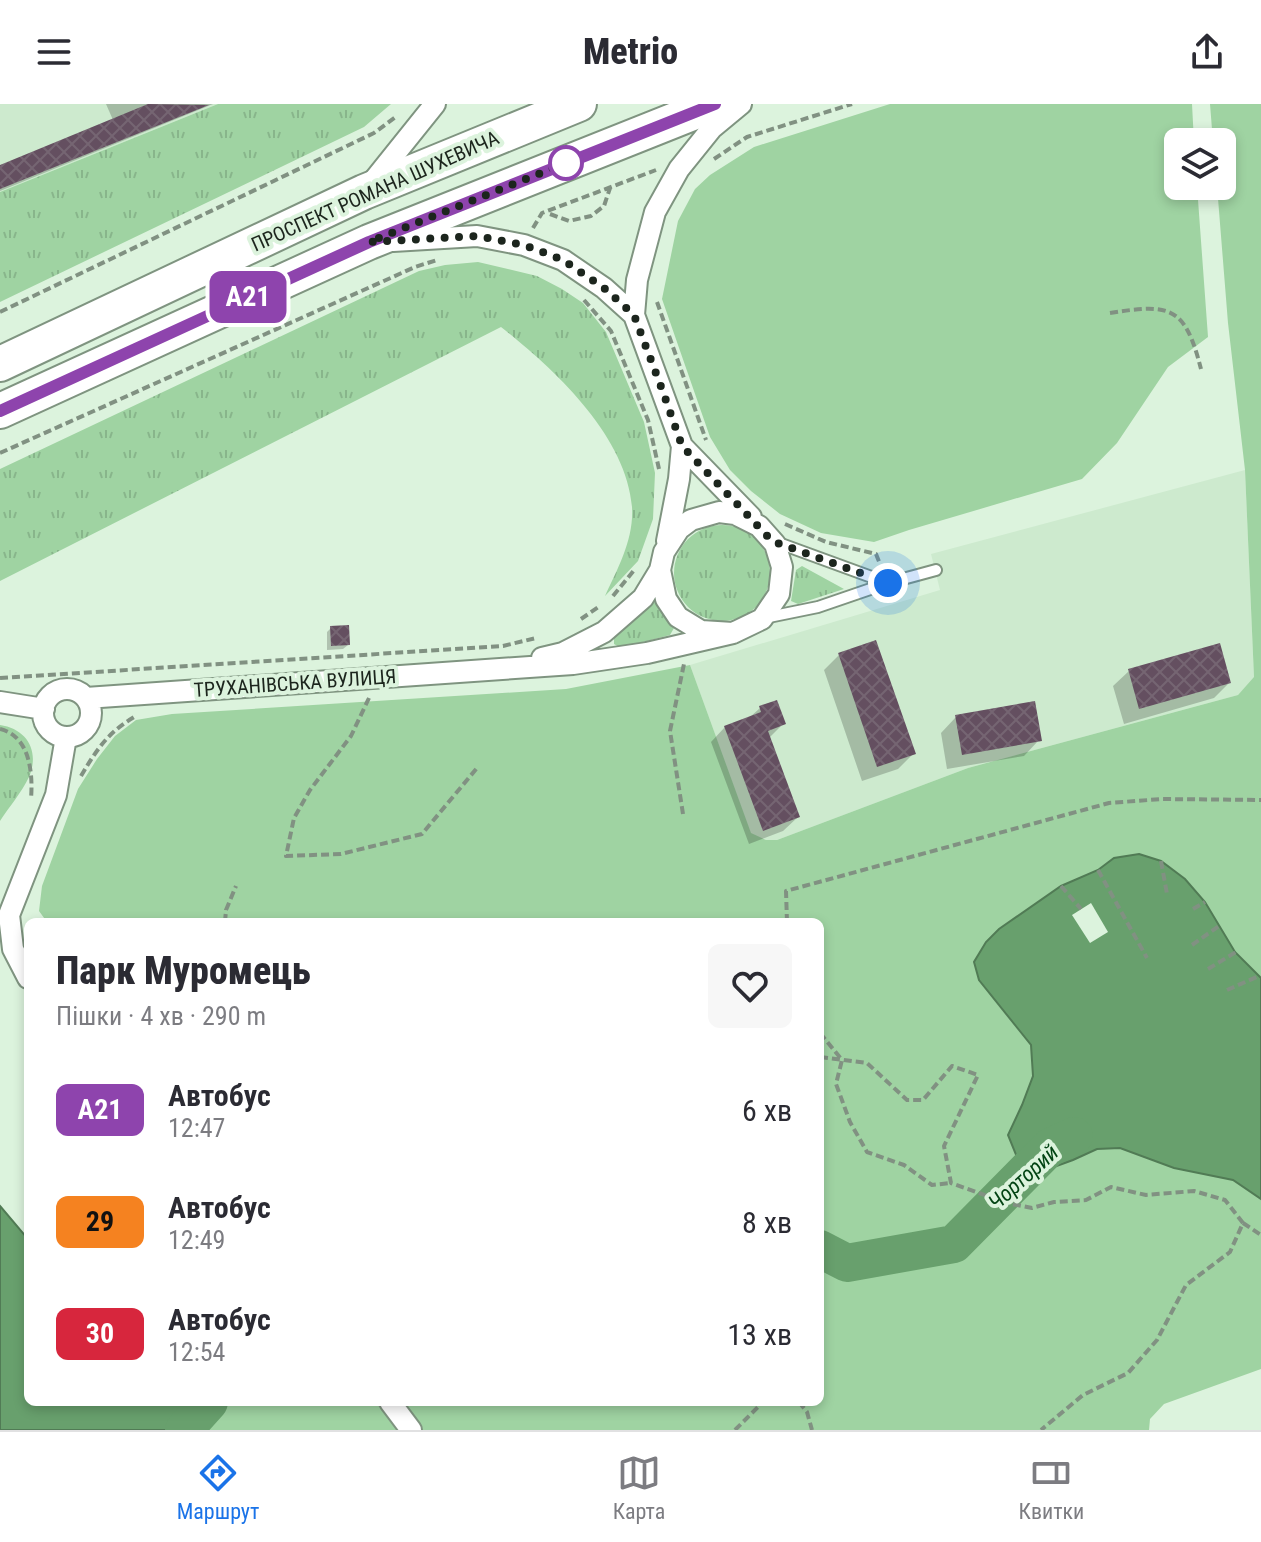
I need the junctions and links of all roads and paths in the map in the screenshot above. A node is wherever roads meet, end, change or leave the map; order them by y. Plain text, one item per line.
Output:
1 (435, 104) edge
2 (579, 104) edge
3 (715, 104) edge
4 (741, 104) edge
5 (852, 104) edge
6 (402, 112) dead end
7 (666, 174) junction
8 (610, 188) junction
9 (364, 192) junction
10 (550, 214) dead end
11 (369, 242) junction
12 (524, 245) junction
13 (444, 258) dead end
14 (576, 294) dead end
15 (656, 301) dead end
16 (0, 312) edge
17 (1110, 313) dead end
18 (634, 315) junction
19 (0, 364) edge
20 (1201, 369) dead end
21 (0, 411) edge
22 (682, 446) junction
23 (711, 450) dead end
24 (0, 453) edge
25 (660, 473) dead end
26 (770, 529) junction
27 (655, 561) junction
28 (936, 570) dead end
29 (888, 583) junction
30 (762, 619) junction
31 (574, 623) dead end
32 (733, 633) junction
33 (548, 635) dead end
34 (685, 661) dead end
35 (505, 669) junction
36 (0, 678) edge
37 (369, 697) dead end
38 (86, 698) junction
39 (0, 702) edge
40 (44, 709) junction
41 (147, 714) dead end
42 (0, 729) edge
43 (66, 737) junction
44 (477, 768) dead end
45 (80, 777) dead end
46 (1261, 800) edge
47 (31, 805) dead end
48 (683, 814) dead end
49 (1161, 861) dead end
50 (1098, 870) dead end
51 (236, 886) dead end
52 (1061, 886) dead end
53 (1167, 894) dead end
54 (1205, 902) dead end
55 (1081, 909) dead end
56 (1193, 909) dead end
57 (225, 918) edge
58 (787, 918) edge
59 (1219, 926) dead end
60 (1192, 945) dead end
61 (1236, 952) dead end
62 (1147, 958) dead end
63 (1208, 969) dead end
64 (24, 970) edge
65 (1259, 976) edge
66 (1227, 990) dead end
67 (824, 1038) edge
68 (824, 1058) edge
69 (842, 1060) junction
70 (951, 1183) junction
71 (1243, 1223) junction
72 (1261, 1235) edge
73 (393, 1406) edge
74 (759, 1406) edge
75 (802, 1406) edge
76 (411, 1430) edge
77 (735, 1430) edge
78 (812, 1430) edge
79 (1041, 1430) edge

1 - 9 street
2 - 9 main road, ПРОСПЕКТ РОМАНА ШУХЕВИЧА
3 - 11 main road
4 - 7 street, ТРУХАНІВСЬКА ВУЛИЦЯ
5 - 7 path
6 - 16 path
7 - 8 path
7 - 18 street, ТРУХАНІВСЬКА ВУЛИЦЯ
8 - 10 path
8 - 12 path
9 - 19 main road, ПРОСПЕКТ РОМАНА ШУХЕВИЧА
11 - 12 street, ТРУХАНІВСЬКА ВУЛИЦЯ
11 - 21 main road
12 - 18 street, ТРУХАНІВСЬКА ВУЛИЦЯ
13 - 24 path
14 - 25 path
15 - 23 path
17 - 20 path
18 - 22 street, ТРУХАНІВСЬКА ВУЛИЦЯ
22 - 26 street, ТРУХАНІВСЬКА ВУЛИЦЯ
22 - 27 street, ТРУХАНІВСЬКА ВУЛИЦЯ
26 - 27 street
26 - 29 lane
26 - 29 path
26 - 30 street
27 - 31 path
27 - 32 street
27 - 35 street, ТРУХАНІВСЬКА ВУЛИЦЯ
28 - 29 lane
29 - 30 lane
30 - 32 street
32 - 35 street, ТРУХАНІВСЬКА ВУЛИЦЯ
33 - 36 path
34 - 48 path
35 - 38 street, ТРУХАНІВСЬКА ВУЛИЦЯ
37 - 44 path
38 - 40 street
38 - 43 street
39 - 40 street
40 - 43 street
41 - 45 path
42 - 47 path
43 - 64 street
46 - 58 path
49 - 53 path
50 - 62 path
51 - 57 path
52 - 55 path
54 - 56 path
59 - 60 path
61 - 63 path
65 - 66 path
67 - 69 path
68 - 69 path
69 - 70 path
69 - 70 path
70 - 71 path
71 - 72 path
71 - 79 path
73 - 76 street
74 - 77 path
75 - 78 path

